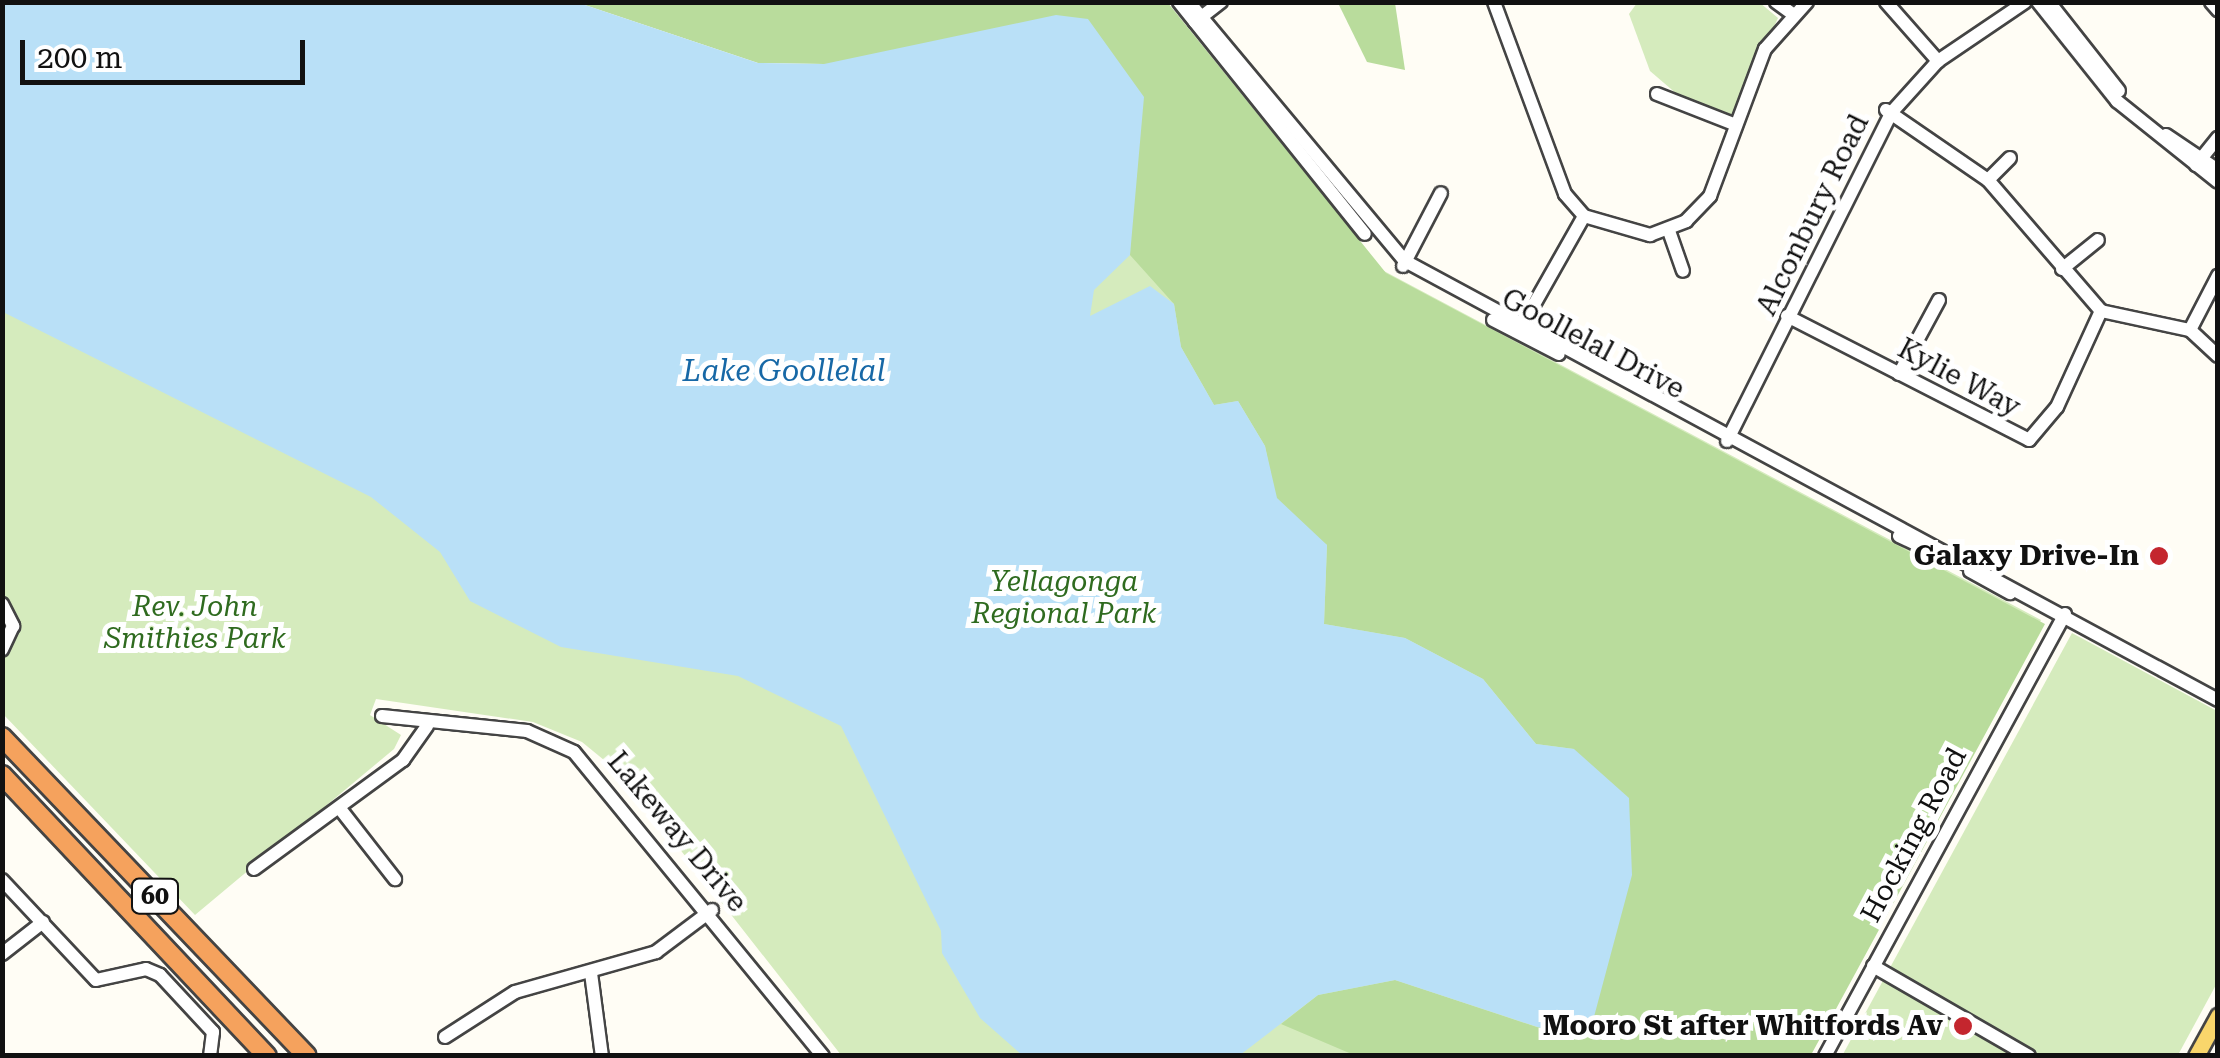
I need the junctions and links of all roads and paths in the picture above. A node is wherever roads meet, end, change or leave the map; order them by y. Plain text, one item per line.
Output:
1 (1179, 2) edge
2 (1189, 2) edge
3 (1220, 2) edge
4 (1494, 2) edge
5 (1776, 2) edge
6 (1807, 2) edge
7 (1886, 2) edge
8 (2013, 2) edge
9 (2025, 2) edge
10 (2038, 2) edge
11 (2049, 2) edge
12 (2211, 2) edge
13 (2218, 10) edge
14 (1794, 15) junction
15 (1197, 20) junction
16 (1936, 59) junction
17 (1657, 94) dead end
18 (1889, 111) junction
19 (1736, 125) junction
20 (2218, 138) edge
21 (2010, 158) dead end
22 (2198, 163) junction
23 (2218, 170) edge
24 (1988, 180) junction
25 (2218, 182) edge
26 (1440, 193) dead end
27 (1584, 216) junction
28 (1669, 232) junction
29 (2098, 240) dead end
30 (1403, 265) junction
31 (2062, 270) junction
32 (1683, 271) dead end
33 (2218, 276) edge
34 (1939, 300) dead end
35 (2102, 311) junction
36 (1788, 317) junction
37 (1520, 329) junction
38 (2190, 330) junction
39 (2218, 356) edge
40 (1899, 374) junction
41 (1724, 436) junction
42 (2, 604) edge
43 (2062, 616) junction
44 (3, 648) edge
45 (2218, 700) edge
46 (382, 716) dead end
47 (427, 726) junction
48 (2, 737) edge
49 (2, 775) edge
50 (341, 810) junction
51 (254, 869) dead end
52 (395, 879) dead end
53 (2, 880) edge
54 (712, 910) junction
55 (43, 922) junction
56 (2, 954) edge
57 (1871, 970) junction
58 (591, 973) junction
59 (2218, 1016) edge
60 (445, 1037) dead end
61 (210, 1056) edge
62 (267, 1056) edge
63 (307, 1056) edge
64 (602, 1056) edge
65 (823, 1056) edge
66 (1825, 1056) edge
67 (2029, 1056) edge
68 (2196, 1056) edge

1 - 15 street, Goollelal Drive
2 - 15 street, Goollelal Drive
3 - 15 street
4 - 27 street
5 - 14 street
6 - 14 street
7 - 16 street
8 - 16 street, Alconbury Road
9 - 16 street, Alconbury Road
10 - 22 street
11 - 22 street
12 - 13 street
14 - 19 street
15 - 30 street, Goollelal Drive
16 - 18 street, Alconbury Road
17 - 19 street
18 - 24 street
18 - 36 street, Alconbury Road
19 - 28 street
20 - 22 street
21 - 24 street
22 - 23 street
22 - 25 street
24 - 31 street
26 - 30 street
27 - 28 street
27 - 37 street
28 - 32 street
29 - 31 street
30 - 37 street, Goollelal Drive
31 - 35 street
33 - 38 street
34 - 40 street
35 - 38 street
35 - 40 street, Kylie Way
36 - 40 street, Kylie Way
36 - 41 street, Alconbury Road
37 - 41 street, Goollelal Drive
38 - 39 street
41 - 43 street, Goollelal Drive
42 - 44 street
43 - 45 street, Goollelal Drive
43 - 57 street, Hocking Road
46 - 47 street, Lakeway Drive
47 - 50 street
47 - 54 street, Lakeway Drive
48 - 63 highway, 60
49 - 62 highway, 60
50 - 51 street
50 - 52 street
53 - 55 street
54 - 58 street
54 - 65 street, Lakeway Drive
55 - 56 street
55 - 61 street
57 - 66 street, Hocking Road
57 - 67 street
58 - 60 street
58 - 64 street
59 - 68 main road

